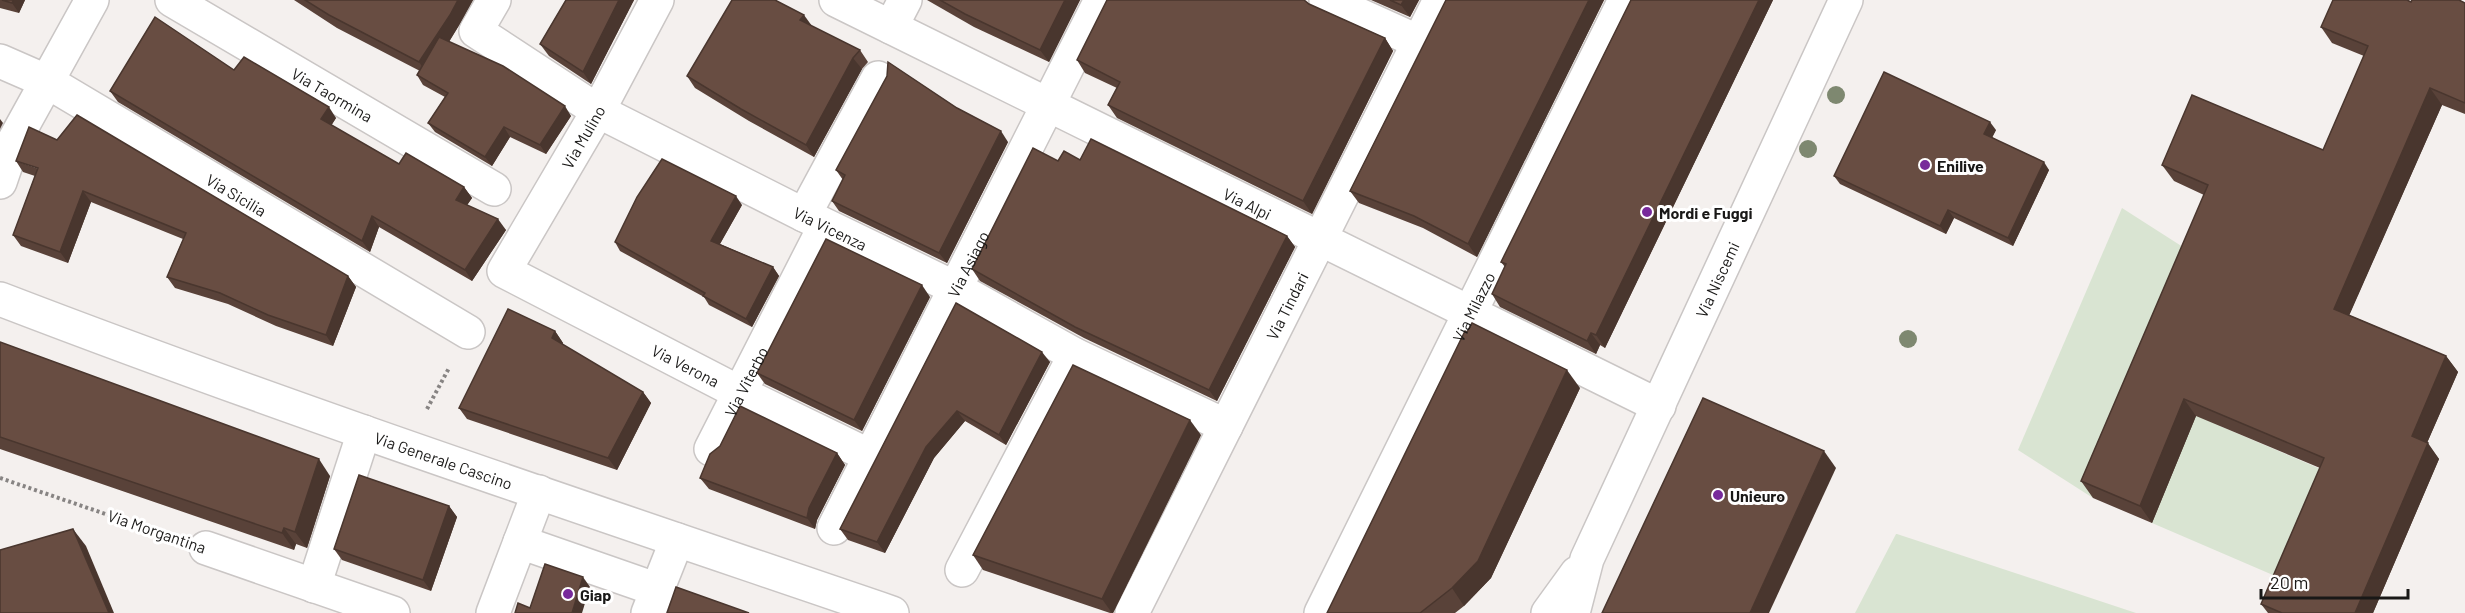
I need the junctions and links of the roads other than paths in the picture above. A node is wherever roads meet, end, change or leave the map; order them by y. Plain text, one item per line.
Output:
1 (92, 0) edge
2 (172, 0) edge
3 (494, 0) edge
4 (657, 0) edge
5 (836, 0) edge
6 (1101, 0) edge
7 (1326, 0) edge
8 (1440, 0) edge
9 (1625, 0) edge
10 (1846, 0) edge
11 (898, 14) edge
12 (1419, 42) junction
13 (0, 61) edge
14 (878, 78) dead end
15 (48, 82) junction
16 (1048, 104) junction
17 (598, 111) junction
18 (0, 182) edge
19 (494, 189) dead end
20 (814, 220) junction
21 (1320, 239) junction
22 (504, 271) joint
23 (955, 288) junction
24 (0, 299) edge
25 (1470, 313) junction
26 (468, 332) dead end
27 (1075, 355) junction
28 (740, 393) junction
29 (1659, 406) junction
30 (1226, 426) junction
31 (364, 432) junction
32 (711, 449) dead end
33 (870, 456) junction
34 (539, 492) junction
35 (834, 528) dead end
36 (677, 540) junction
37 (520, 542) junction
38 (206, 548) road end
39 (1587, 559) junction
40 (962, 570) dead end
41 (315, 586) junction
42 (653, 601) edge
43 (393, 613) edge
44 (493, 613) edge
45 (892, 613) edge
46 (1132, 613) edge
47 (1321, 613) edge
48 (1548, 613) edge
49 (1573, 613) edge

1 - 15 street
2 - 19 street, Via Taormina
3 - 17 street, Via Vicenza
4 - 17 street, Via Mulino
5 - 11 street, Via Alpi
6 - 16 street, Via Asiago
7 - 12 street
8 - 12 street, Via Tindari
9 - 25 street, Via Milazzo
10 - 29 street, Via Niscemi
11 - 16 street, Via Alpi
12 - 21 street, Via Tindari
13 - 15 street, Via Sicilia
14 - 20 street, Via Viterbo
15 - 18 street
15 - 26 street, Via Sicilia
16 - 21 street, Via Alpi
16 - 23 street, Via Asiago
17 - 20 street, Via Vicenza
17 - 22 street, Via Mulino
20 - 23 street, Via Vicenza
20 - 28 street, Via Viterbo
21 - 25 street, Via Alpi
21 - 30 street, Via Tindari
22 - 28 street, Via Verona
23 - 27 street, Via Vicenza
23 - 33 street, Via Asiago
24 - 31 street, Via Generale Cascino
25 - 29 street, Via Alpi
25 - 47 street, Via Milazzo
27 - 30 street, Via Vicenza
27 - 40 street
28 - 32 street, Via Viterbo
28 - 33 street, Via Verona
29 - 39 street, Via Niscemi
30 - 46 street, Via Tindari
31 - 34 street, Via Generale Cascino
31 - 41 street
33 - 35 street, Via Asiago
34 - 36 street, Via Generale Cascino
34 - 37 street
36 - 42 street
36 - 45 street, Via Generale Cascino
37 - 42 street
37 - 44 street
38 - 41 street, Via Morgantina
39 - 48 street
39 - 49 street
41 - 43 street, Via Morgantina

